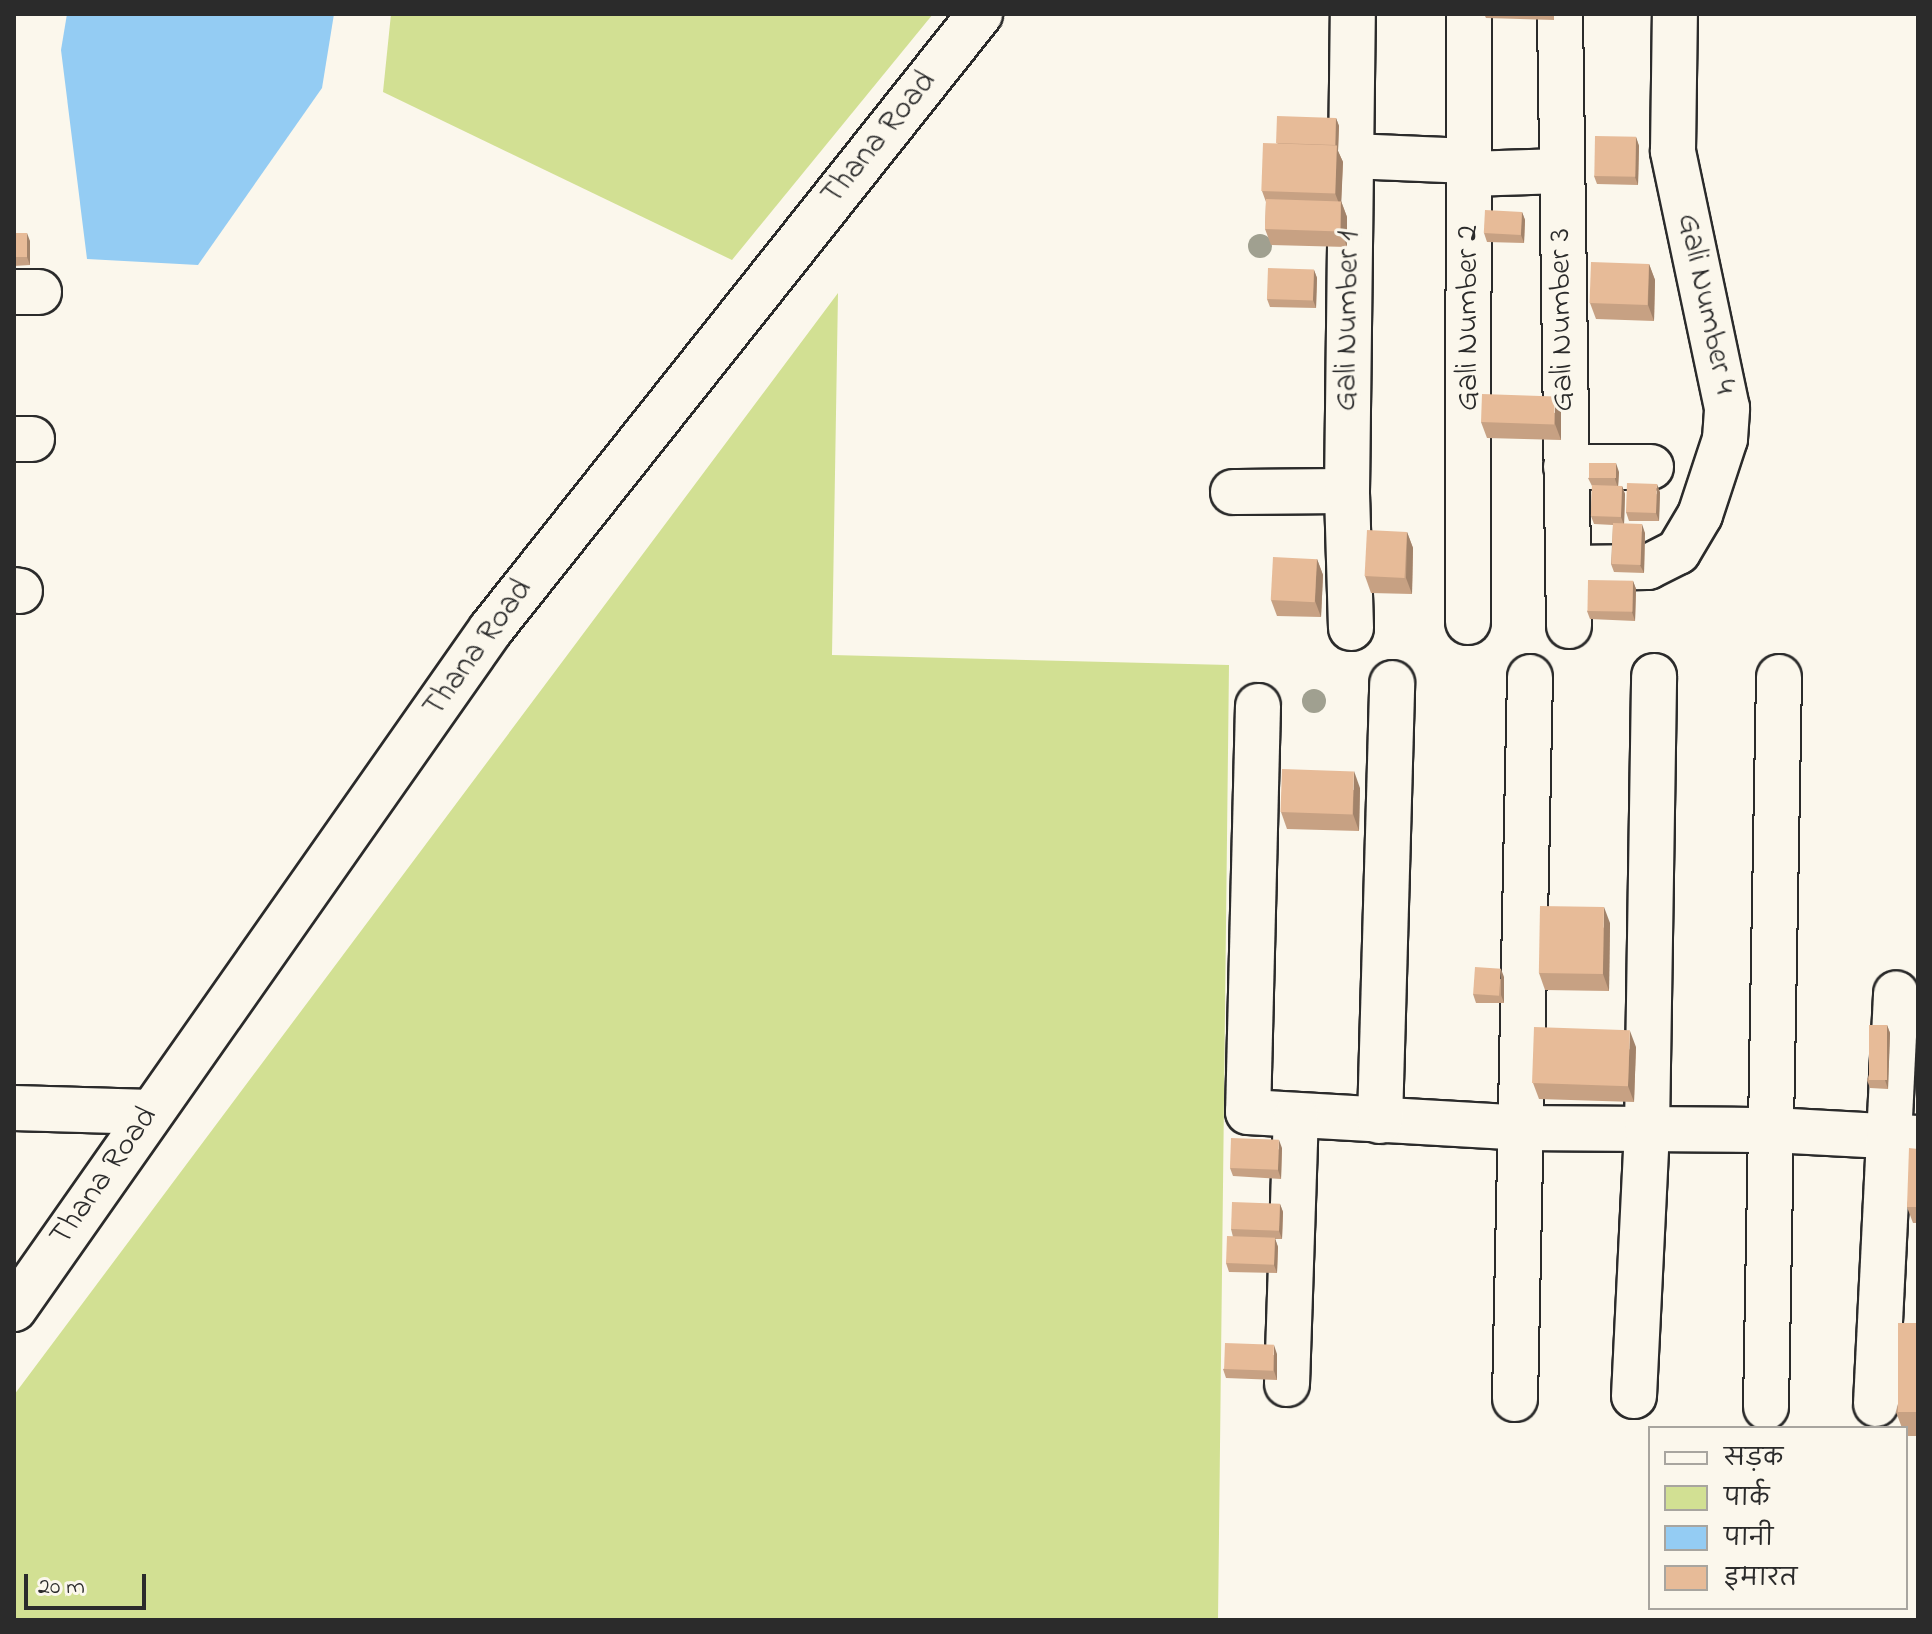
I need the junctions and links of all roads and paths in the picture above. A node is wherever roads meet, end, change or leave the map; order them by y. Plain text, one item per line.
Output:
1 (980, 14) edge
2 (1353, 14) edge
3 (1469, 14) edge
4 (1560, 14) edge
5 (1675, 14) edge
6 (1351, 156) junction
7 (1469, 168) junction
8 (1561, 171) junction
9 (1566, 467) junction
10 (1651, 467) dead end
11 (1347, 491) junction
12 (1233, 492) dead end
13 (1568, 568) junction
14 (1468, 622) dead end
15 (1569, 626) dead end
16 (1351, 628) dead end
17 (1654, 676) dead end
18 (1530, 677) dead end
19 (1779, 677) dead end
20 (1392, 683) dead end
21 (1258, 706) dead end
22 (1896, 993) dead end
23 (14, 1108) edge
24 (151, 1112) junction
25 (1296, 1117) junction
26 (1380, 1121) junction
27 (1522, 1128) junction
28 (1647, 1129) junction
29 (1772, 1130) junction
30 (1903, 1137) edge
31 (14, 1309) edge
32 (1287, 1384) dead end
33 (1634, 1396) dead end
34 (1515, 1399) dead end
35 (1876, 1404) dead end
36 (1766, 1407) dead end

1 - 24 street, Thana Road
2 - 6 street, Gali Number 1
3 - 7 street, Gali Number 2
4 - 8 street, Gali Number 3
5 - 13 street, Gali Number 4
6 - 7 street
6 - 11 street, Gali Number 1
7 - 8 street
7 - 14 street, Gali Number 2
8 - 9 street, Gali Number 3
9 - 10 street
9 - 13 street, Gali Number 3
11 - 12 street
11 - 16 street, Gali Number 1
13 - 15 street, Gali Number 3
17 - 28 street
18 - 27 street
19 - 29 street
20 - 26 street
21 - 25 street
22 - 30 street
23 - 24 street
24 - 31 street, Thana Road
25 - 26 street
25 - 32 street
26 - 27 street
27 - 28 street
27 - 34 street
28 - 29 street
28 - 33 street
29 - 30 street
29 - 36 street
30 - 35 street

